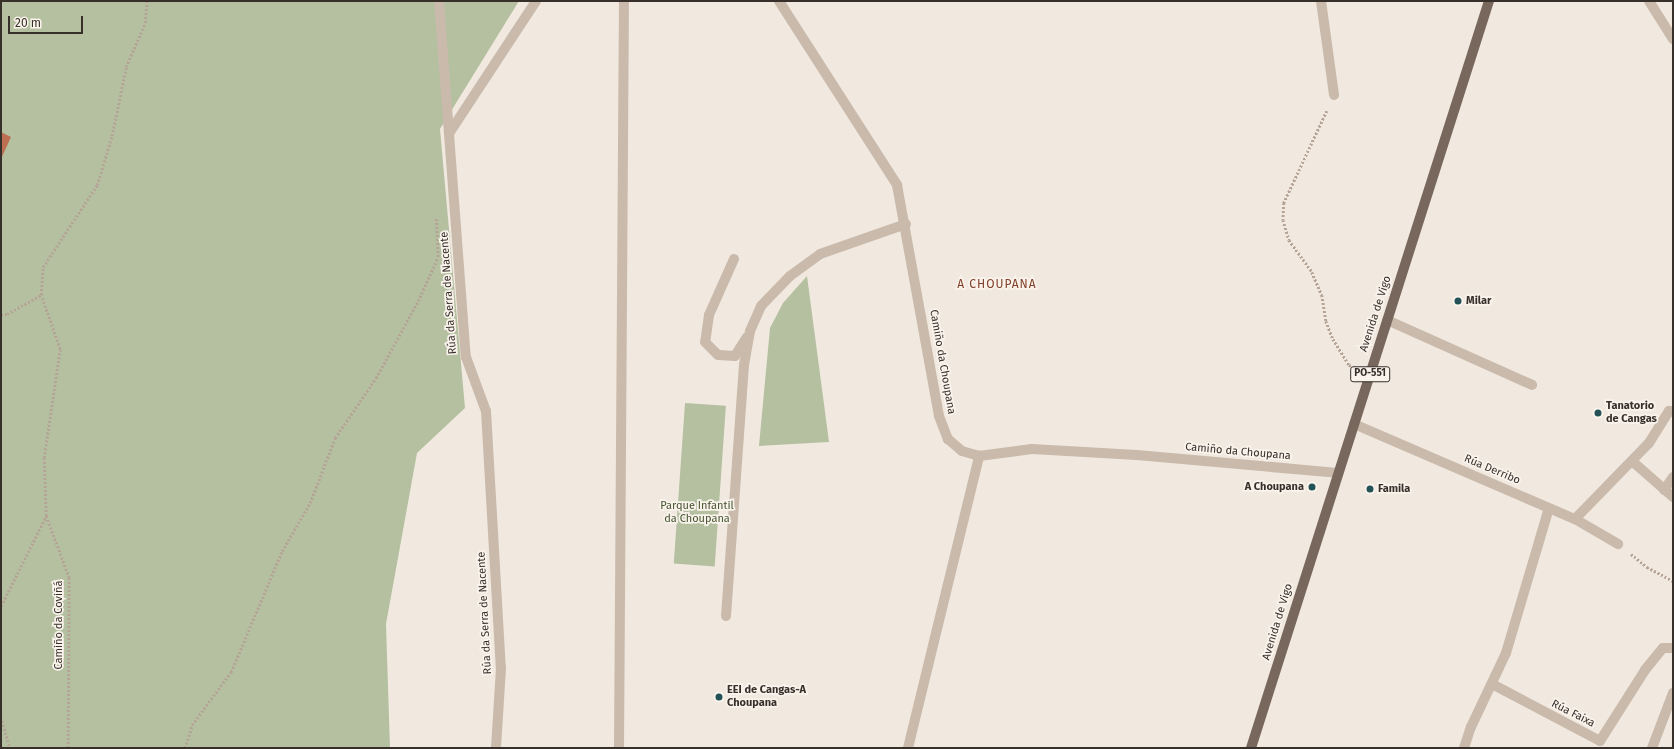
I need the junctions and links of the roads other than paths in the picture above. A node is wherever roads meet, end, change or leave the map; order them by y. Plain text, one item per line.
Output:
1 (439, 1) edge
2 (536, 1) edge
3 (624, 1) edge
4 (779, 1) edge
5 (1321, 1) edge
6 (1489, 1) edge
7 (1649, 1) edge
8 (1673, 39) edge
9 (1334, 95) road end
10 (450, 132) junction
11 (906, 224) junction
12 (734, 259) dead end
13 (1387, 320) junction
14 (750, 332) junction
15 (1532, 385) dead end
16 (1673, 412) edge
17 (1354, 424) junction
18 (978, 456) junction
19 (1632, 461) junction
20 (1337, 473) junction
21 (1673, 477) edge
22 (1664, 490) junction
23 (1673, 497) edge
24 (1549, 508) junction
25 (1575, 519) junction
26 (1618, 544) road end
27 (726, 616) dead end
28 (1673, 648) edge
29 (1492, 684) junction
30 (1673, 693) edge
31 (496, 748) edge
32 (619, 748) edge
33 (908, 748) edge
34 (1251, 748) edge
35 (1464, 748) edge
36 (1652, 748) edge

1 - 10 street, Rúa da Serra de Nacente
2 - 10 street
3 - 32 street
4 - 11 street, Camiño da Choupana
5 - 9 street
6 - 13 main road, Avenida de Vigo / PO-551
7 - 8 street
10 - 31 street, Rúa da Serra de Nacente
11 - 14 street
11 - 18 street, Camiño da Choupana
12 - 14 street
13 - 15 street
13 - 17 main road, Avenida de Vigo / PO-551
14 - 27 street
16 - 19 street
17 - 20 main road, Avenida de Vigo / PO-551
17 - 24 street, Rúa Derribo
18 - 20 street, Camiño da Choupana
18 - 33 street
19 - 22 street
19 - 25 street
20 - 34 main road, Avenida de Vigo / PO-551
21 - 22 street
22 - 23 street
24 - 25 street, Rúa Derribo
24 - 29 street
25 - 26 street, Rúa Derribo
28 - 29 street, Rúa Faixa
29 - 35 street
30 - 36 street

